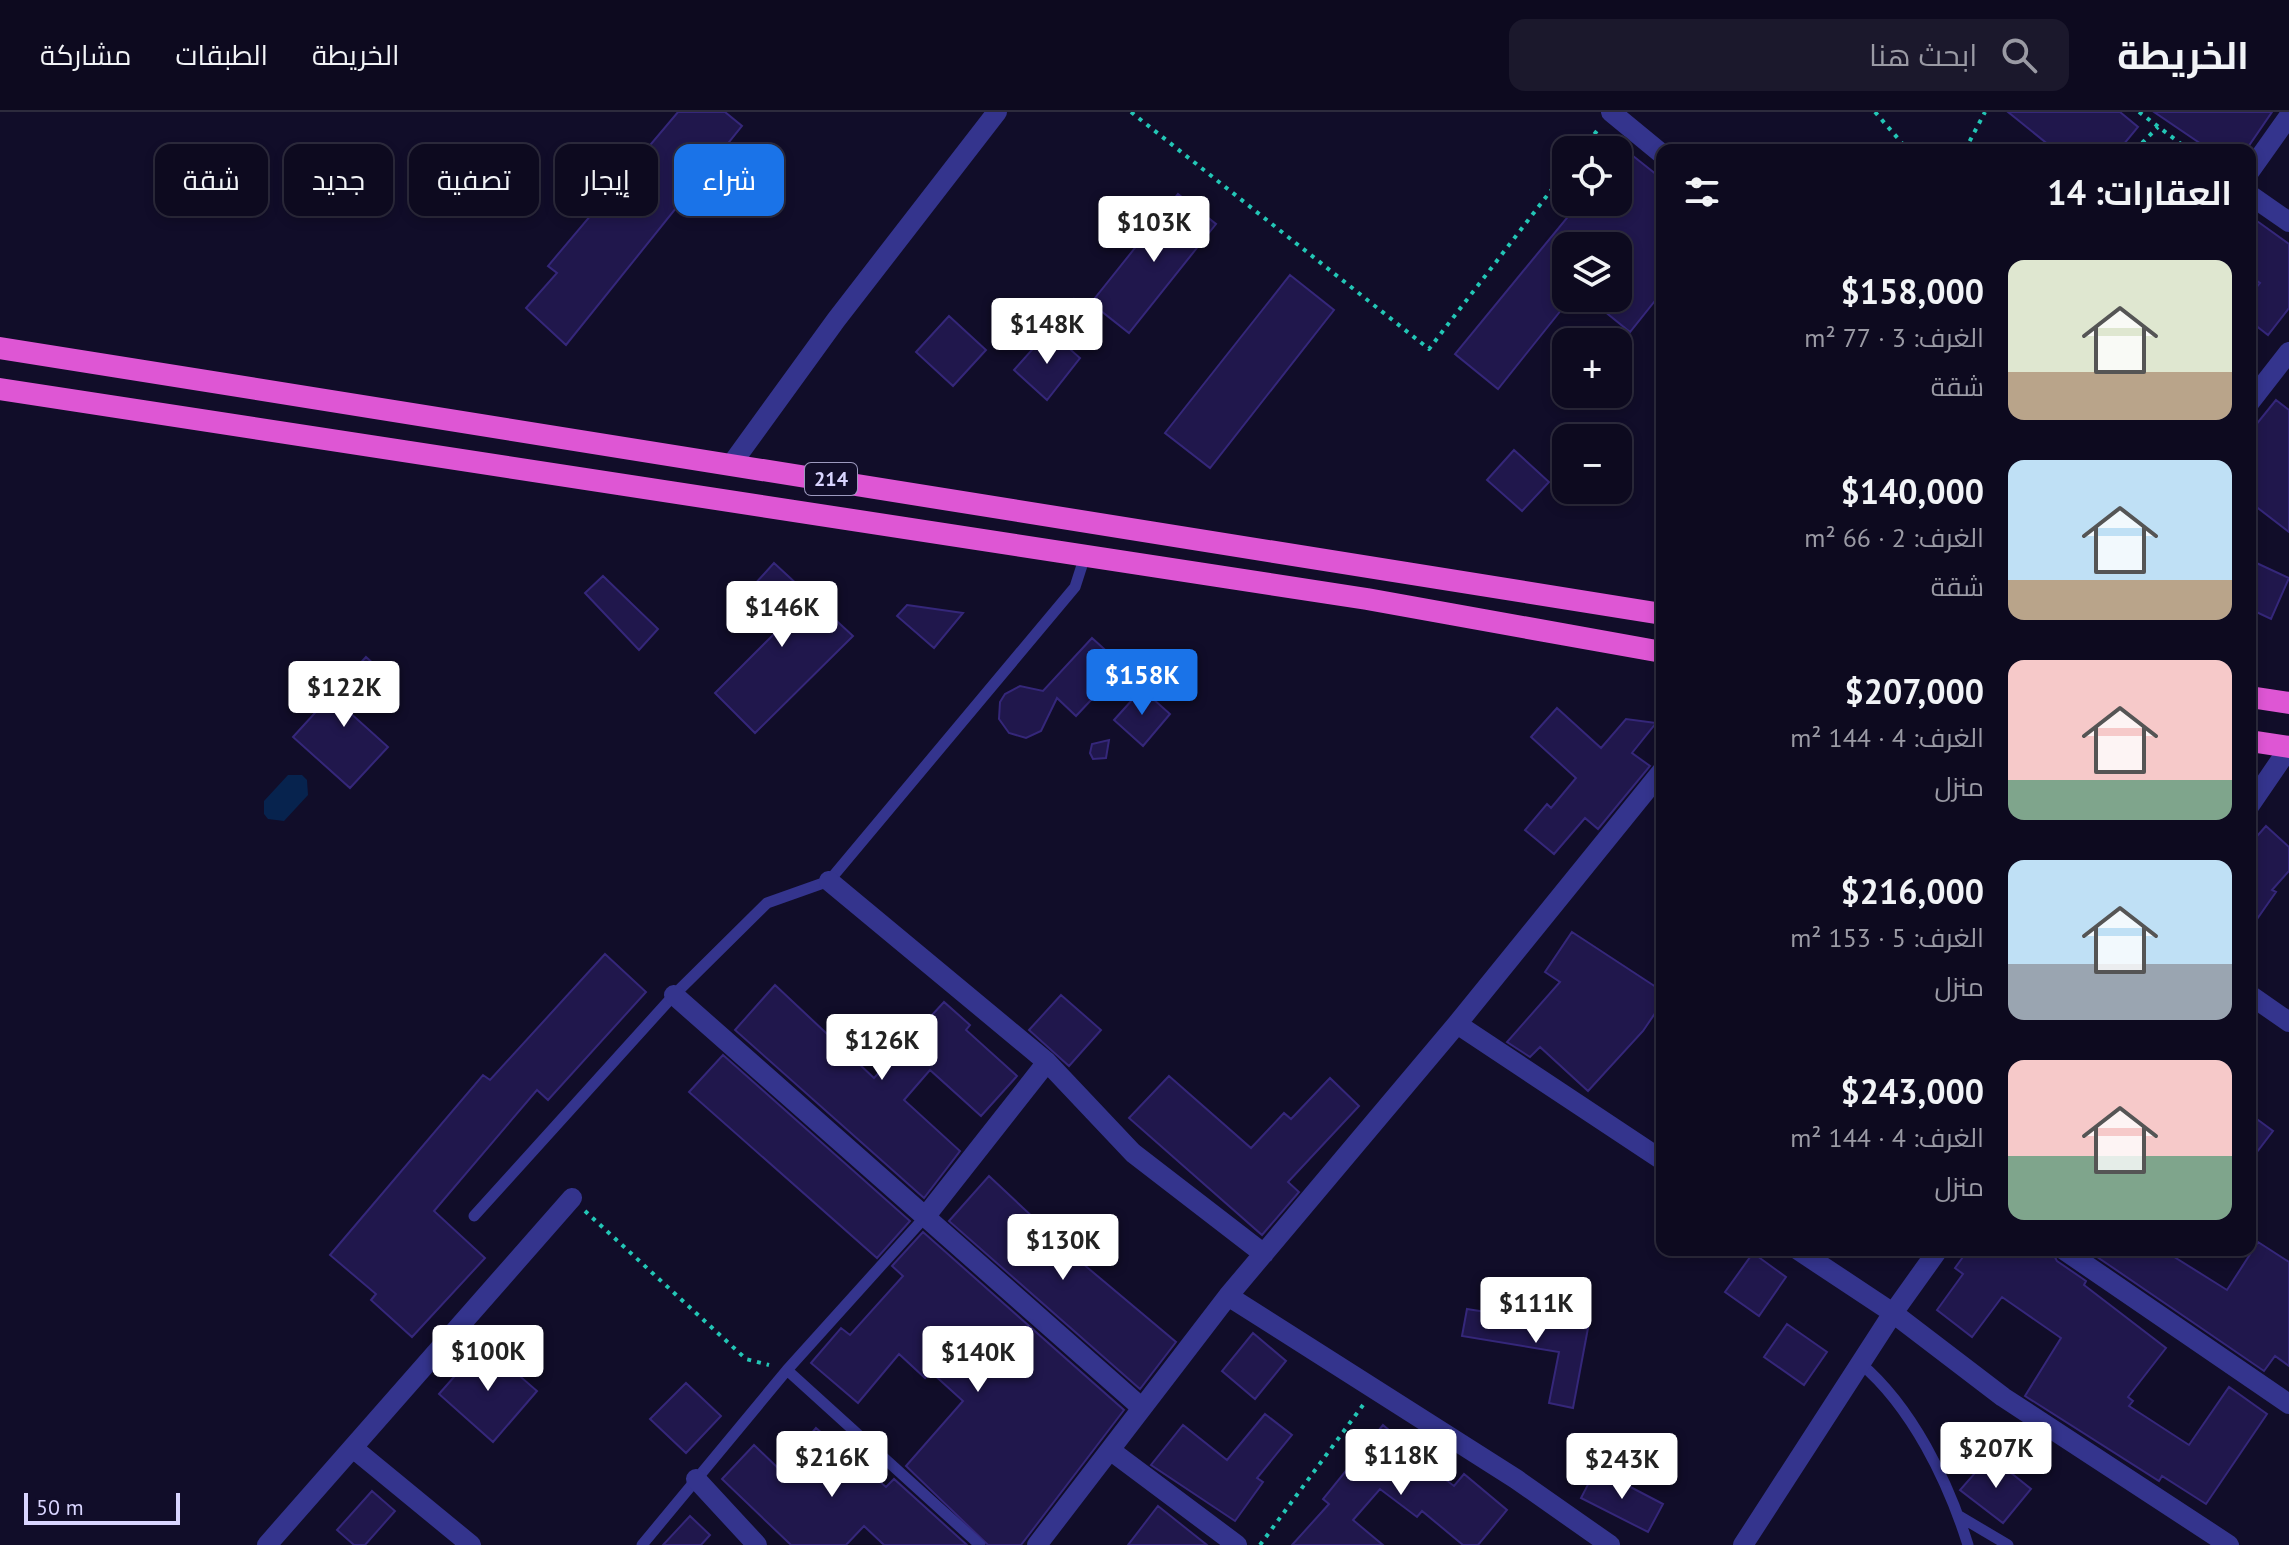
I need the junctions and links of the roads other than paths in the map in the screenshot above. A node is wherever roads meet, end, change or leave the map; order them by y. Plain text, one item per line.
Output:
1 (997, 112) edge
2 (1611, 112) edge
3 (2289, 116) edge
4 (1656, 149) edge
5 (2256, 163) edge
6 (2256, 199) edge
7 (2289, 222) edge
8 (0, 348) edge
9 (2289, 352) edge
10 (0, 389) edge
11 (2256, 394) edge
12 (733, 462) junction
13 (1085, 556) junction
14 (1656, 613) edge
15 (1656, 651) edge
16 (2256, 698) edge
17 (2289, 703) edge
18 (2256, 742) edge
19 (2289, 748) edge
20 (1656, 778) edge
21 (2256, 796) edge
22 (829, 881) junction
23 (674, 995) junction
24 (2256, 999) edge
25 (2289, 1022) edge
26 (1457, 1024) junction
27 (1047, 1062) junction
28 (1656, 1156) edge
29 (572, 1198) road end
30 (474, 1216) dead end
31 (925, 1217) junction
32 (1264, 1254) junction
33 (1807, 1256) edge
34 (1934, 1256) edge
35 (2073, 1256) edge
36 (1228, 1296) junction
37 (1893, 1313) junction
38 (1860, 1363) junction
39 (787, 1370) junction
40 (2289, 1404) edge
41 (1142, 1408) junction
42 (353, 1448) junction
43 (1110, 1450) junction
44 (696, 1479) junction
45 (1959, 1516) junction
46 (267, 1545) edge
47 (471, 1545) edge
48 (642, 1545) edge
49 (757, 1545) edge
50 (980, 1545) edge
51 (1037, 1545) edge
52 (1237, 1545) edge
53 (1610, 1545) edge
54 (1743, 1545) edge
55 (1968, 1545) edge
56 (2008, 1545) edge
57 (2229, 1545) edge

1 - 12 street
2 - 4 street
3 - 5 street
6 - 7 street
8 - 12 highway, 214
9 - 11 street
10 - 13 highway, 214
12 - 14 highway, 214
13 - 15 highway, 214
13 - 22 lane
16 - 17 highway
18 - 19 highway
19 - 21 street
20 - 26 street
22 - 23 lane
22 - 27 street
23 - 30 lane
23 - 31 street
24 - 25 street
26 - 28 street
26 - 32 street
27 - 31 street
27 - 32 street
29 - 42 street
31 - 39 lane
31 - 41 street
32 - 36 street
33 - 37 street
34 - 37 street
35 - 40 street
36 - 41 street
36 - 53 street
37 - 38 street
37 - 57 street
38 - 45 lane
38 - 54 street
39 - 44 lane
39 - 50 lane
41 - 43 street
42 - 46 street
42 - 47 street
43 - 51 street
43 - 52 street
44 - 48 lane
44 - 49 street
45 - 55 lane
45 - 56 lane

